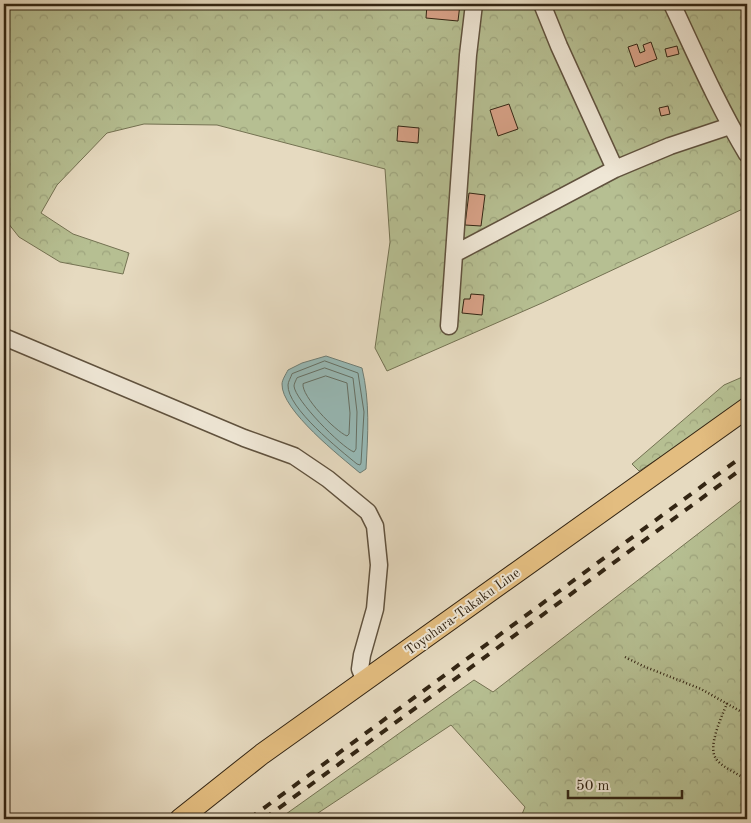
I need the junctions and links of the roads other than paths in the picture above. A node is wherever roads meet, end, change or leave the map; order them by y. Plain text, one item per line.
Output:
1 (474, 4) edge
2 (542, 4) edge
3 (672, 4) edge
4 (730, 126) junction
5 (747, 154) edge
6 (615, 169) junction
7 (454, 254) junction
8 (449, 326) dead end
9 (4, 338) edge
10 (747, 408) edge
11 (365, 680) junction
12 (180, 819) edge

1 - 7 street
2 - 6 street
3 - 4 street
4 - 5 street
4 - 6 street
6 - 7 street
7 - 8 street
9 - 11 street
10 - 11 main road, Toyohara-Takaku Line
11 - 12 main road, Toyohara-Takaku Line

